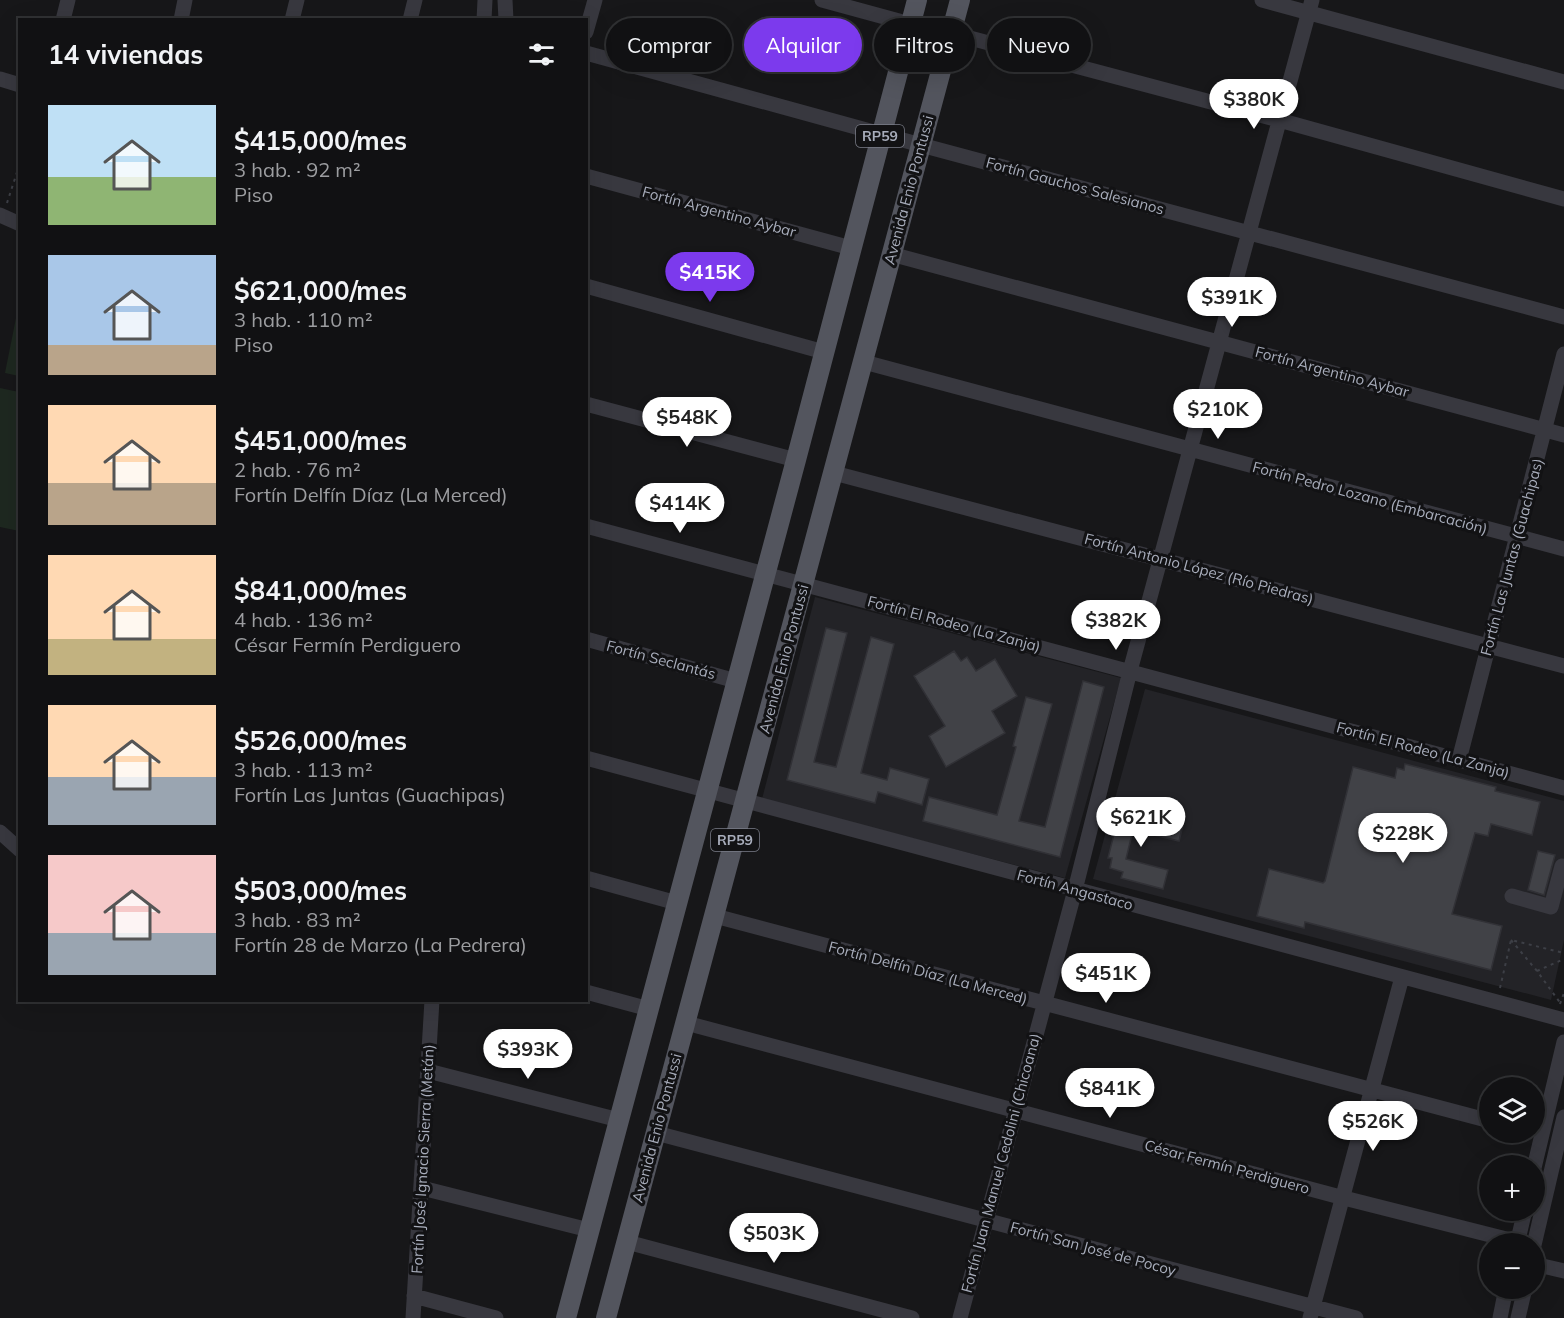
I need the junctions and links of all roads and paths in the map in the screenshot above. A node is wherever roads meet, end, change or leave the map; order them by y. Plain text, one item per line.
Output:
1 (68, 0) edge
2 (185, 0) edge
3 (297, 0) edge
4 (415, 0) edge
5 (485, 0) edge
6 (505, 0) edge
7 (595, 0) edge
8 (822, 0) edge
9 (917, 0) edge
10 (960, 0) edge
11 (1262, 0) edge
12 (1310, 6) edge
13 (64, 18) edge
14 (181, 18) edge
15 (292, 18) edge
16 (410, 18) edge
17 (484, 18) edge
18 (506, 18) edge
19 (888, 18) edge
20 (912, 18) edge
21 (955, 18) edge
22 (588, 25) edge
23 (975, 39) edge
24 (588, 54) edge
25 (897, 72) edge
26 (941, 72) edge
27 (0, 79) edge
28 (1564, 82) edge
29 (18, 84) edge
30 (1279, 120) junction
31 (881, 133) junction
32 (921, 145) junction
33 (18, 169) edge
34 (588, 177) edge
35 (1564, 198) edge
36 (2, 216) edge
37 (18, 223) edge
38 (1249, 233) junction
39 (851, 248) junction
40 (891, 254) junction
41 (588, 287) edge
42 (1564, 317) edge
43 (1220, 342) junction
44 (824, 352) junction
45 (1564, 354) edge
46 (864, 362) junction
47 (588, 405) edge
48 (1545, 429) junction
49 (1564, 435) edge
50 (1191, 450) junction
51 (796, 459) junction
52 (834, 472) junction
53 (588, 527) edge
54 (1517, 537) junction
55 (1564, 549) edge
56 (1161, 559) junction
57 (765, 574) junction
58 (804, 584) junction
59 (588, 640) edge
60 (1488, 647) junction
61 (1564, 666) edge
62 (1130, 671) junction
63 (736, 681) junction
64 (588, 759) edge
65 (1458, 760) junction
66 (1564, 788) edge
67 (707, 790) junction
68 (745, 801) junction
69 (0, 832) edge
70 (18, 848) edge
71 (1564, 867) edge
72 (588, 879) edge
73 (1075, 890) junction
74 (1512, 896) dead end
75 (677, 903) junction
76 (714, 916) junction
77 (1511, 940) junction
78 (1564, 953) edge
79 (1564, 959) edge
80 (1537, 970) junction
81 (1402, 977) junction
82 (588, 993) edge
83 (432, 1002) edge
84 (1496, 1002) junction
85 (1044, 1004) junction
86 (1561, 1004) dead end
87 (649, 1009) junction
88 (1564, 1020) edge
89 (686, 1023) junction
90 (1564, 1042) edge
91 (428, 1071) junction
92 (1372, 1092) junction
93 (1545, 1109) edge
94 (1015, 1110) junction
95 (1564, 1117) edge
96 (1479, 1118) edge
97 (619, 1120) junction
98 (656, 1133) junction
99 (422, 1188) junction
100 (1344, 1198) junction
101 (986, 1220) junction
102 (589, 1230) junction
103 (1481, 1233) edge
104 (1537, 1233) edge
105 (627, 1242) junction
106 (1545, 1266) edge
107 (1564, 1271) edge
108 (414, 1296) junction
109 (1504, 1299) edge
110 (1522, 1299) edge
111 (1312, 1312) edge
112 (413, 1318) edge
113 (496, 1318) edge
114 (566, 1318) edge
115 (606, 1318) edge
116 (912, 1318) edge
117 (960, 1318) edge
118 (1356, 1318) edge
119 (1500, 1318) edge
120 (1518, 1318) edge

1 - 13 street
2 - 14 street
3 - 15 street
4 - 16 street
5 - 17 street
6 - 18 street
7 - 22 street
8 - 19 street
9 - 20 main road, RP59
10 - 21 main road, Avenida Enio Pontussi / RP59
11 - 12 street
12 - 28 street
12 - 30 street, Fortín Juan Manuel Cedolini (Chicoana)
23 - 30 street
24 - 31 street, Fortín Gauchos Salesianos
25 - 31 main road, RP59
26 - 32 main road, Avenida Enio Pontussi / RP59
27 - 29 street
30 - 35 street
30 - 38 street, Fortín Juan Manuel Cedolini (Chicoana)
31 - 32 street, Fortín Gauchos Salesianos
31 - 39 main road, RP59
32 - 38 street, Fortín Gauchos Salesianos
32 - 40 main road, Avenida Enio Pontussi / RP59
33 - 36 path
34 - 39 street, Fortín Argentino Aybar
36 - 37 street
38 - 42 street, Fortín Gauchos Salesianos
38 - 43 street, Fortín Juan Manuel Cedolini (Chicoana)
39 - 44 main road, RP59
40 - 43 street, Fortín Argentino Aybar
40 - 46 main road, Avenida Enio Pontussi / RP59
41 - 44 street
43 - 48 street, Fortín Argentino Aybar
43 - 50 street, Fortín Juan Manuel Cedolini (Chicoana)
44 - 51 main road, RP59
45 - 48 street, Fortín Las Juntas (Guachipas)
46 - 50 street, Fortín Pedro Lozano (Embarcación)
46 - 52 main road, Avenida Enio Pontussi / RP59
47 - 51 street
48 - 49 street, Fortín Argentino Aybar
48 - 54 street, Fortín Las Juntas (Guachipas)
50 - 54 street, Fortín Pedro Lozano (Embarcación)
50 - 56 street, Fortín Juan Manuel Cedolini (Chicoana)
51 - 57 main road, RP59
52 - 56 street, Fortín Antonio López (Río Piedras)
52 - 58 main road, Avenida Enio Pontussi / RP59
53 - 57 street, Fortín El Rodeo (La Zanja)
54 - 55 street, Fortín Pedro Lozano (Embarcación)
54 - 60 street, Fortín Las Juntas (Guachipas)
56 - 60 street, Fortín Antonio López (Río Piedras)
56 - 62 street, Fortín Juan Manuel Cedolini (Chicoana)
57 - 58 street, Fortín El Rodeo (La Zanja)
57 - 63 main road, RP59
58 - 62 street, Fortín El Rodeo (La Zanja)
58 - 68 main road, Avenida Enio Pontussi / RP59
59 - 63 street, Fortín Seclantás
60 - 61 street, Fortín Antonio López (Río Piedras)
60 - 65 street, Fortín Las Juntas (Guachipas)
62 - 65 street, Fortín El Rodeo (La Zanja)
62 - 73 street, Fortín Juan Manuel Cedolini (Chicoana)
63 - 67 main road, RP59
64 - 67 street, Fortín Angastaco
65 - 66 street, Fortín El Rodeo (La Zanja)
67 - 68 street, Fortín Angastaco
67 - 75 main road, RP59
68 - 73 street, Fortín Angastaco
68 - 76 main road, Avenida Enio Pontussi / RP59
69 - 70 street
71 - 74 street
72 - 75 street
73 - 81 street, Fortín Angastaco
73 - 85 street, Fortín Juan Manuel Cedolini (Chicoana)
75 - 87 main road, RP59
76 - 85 street, Fortín Delfín Díaz (La Merced)
76 - 89 main road, Avenida Enio Pontussi / RP59
77 - 78 path
77 - 80 path
77 - 84 path
79 - 80 path
80 - 86 path
81 - 84 street, Fortín Angastaco
81 - 92 street
82 - 87 street
83 - 91 street, Fortín José Ignacio Sierra (Metán)
84 - 88 street, Fortín Angastaco
85 - 92 street, Fortín Delfín Díaz (La Merced)
85 - 94 street, Fortín Juan Manuel Cedolini (Chicoana)
87 - 97 main road, RP59
89 - 94 street, César Fermín Perdiguero
89 - 98 main road, Avenida Enio Pontussi / RP59
90 - 93 street
91 - 97 street
91 - 99 street, Fortín José Ignacio Sierra (Metán)
92 - 96 street, Fortín Delfín Díaz (La Merced)
92 - 100 street
94 - 100 street, César Fermín Perdiguero
94 - 101 street, Fortín Juan Manuel Cedolini (Chicoana)
95 - 104 street
97 - 102 main road, RP59
98 - 101 street, Fortín San José de Pocoy
98 - 105 main road, Avenida Enio Pontussi / RP59
99 - 102 street
99 - 108 street, Fortín José Ignacio Sierra (Metán)
100 - 103 street, César Fermín Perdiguero
100 - 111 street
101 - 111 street, Fortín San José de Pocoy
101 - 117 street, Fortín Juan Manuel Cedolini (Chicoana)
102 - 114 main road, RP59
105 - 115 main road, Avenida Enio Pontussi / RP59
105 - 116 street
106 - 107 street
108 - 112 street, Fortín José Ignacio Sierra (Metán)
108 - 113 street
109 - 119 street
110 - 120 street
111 - 118 street, Fortín San José de Pocoy

